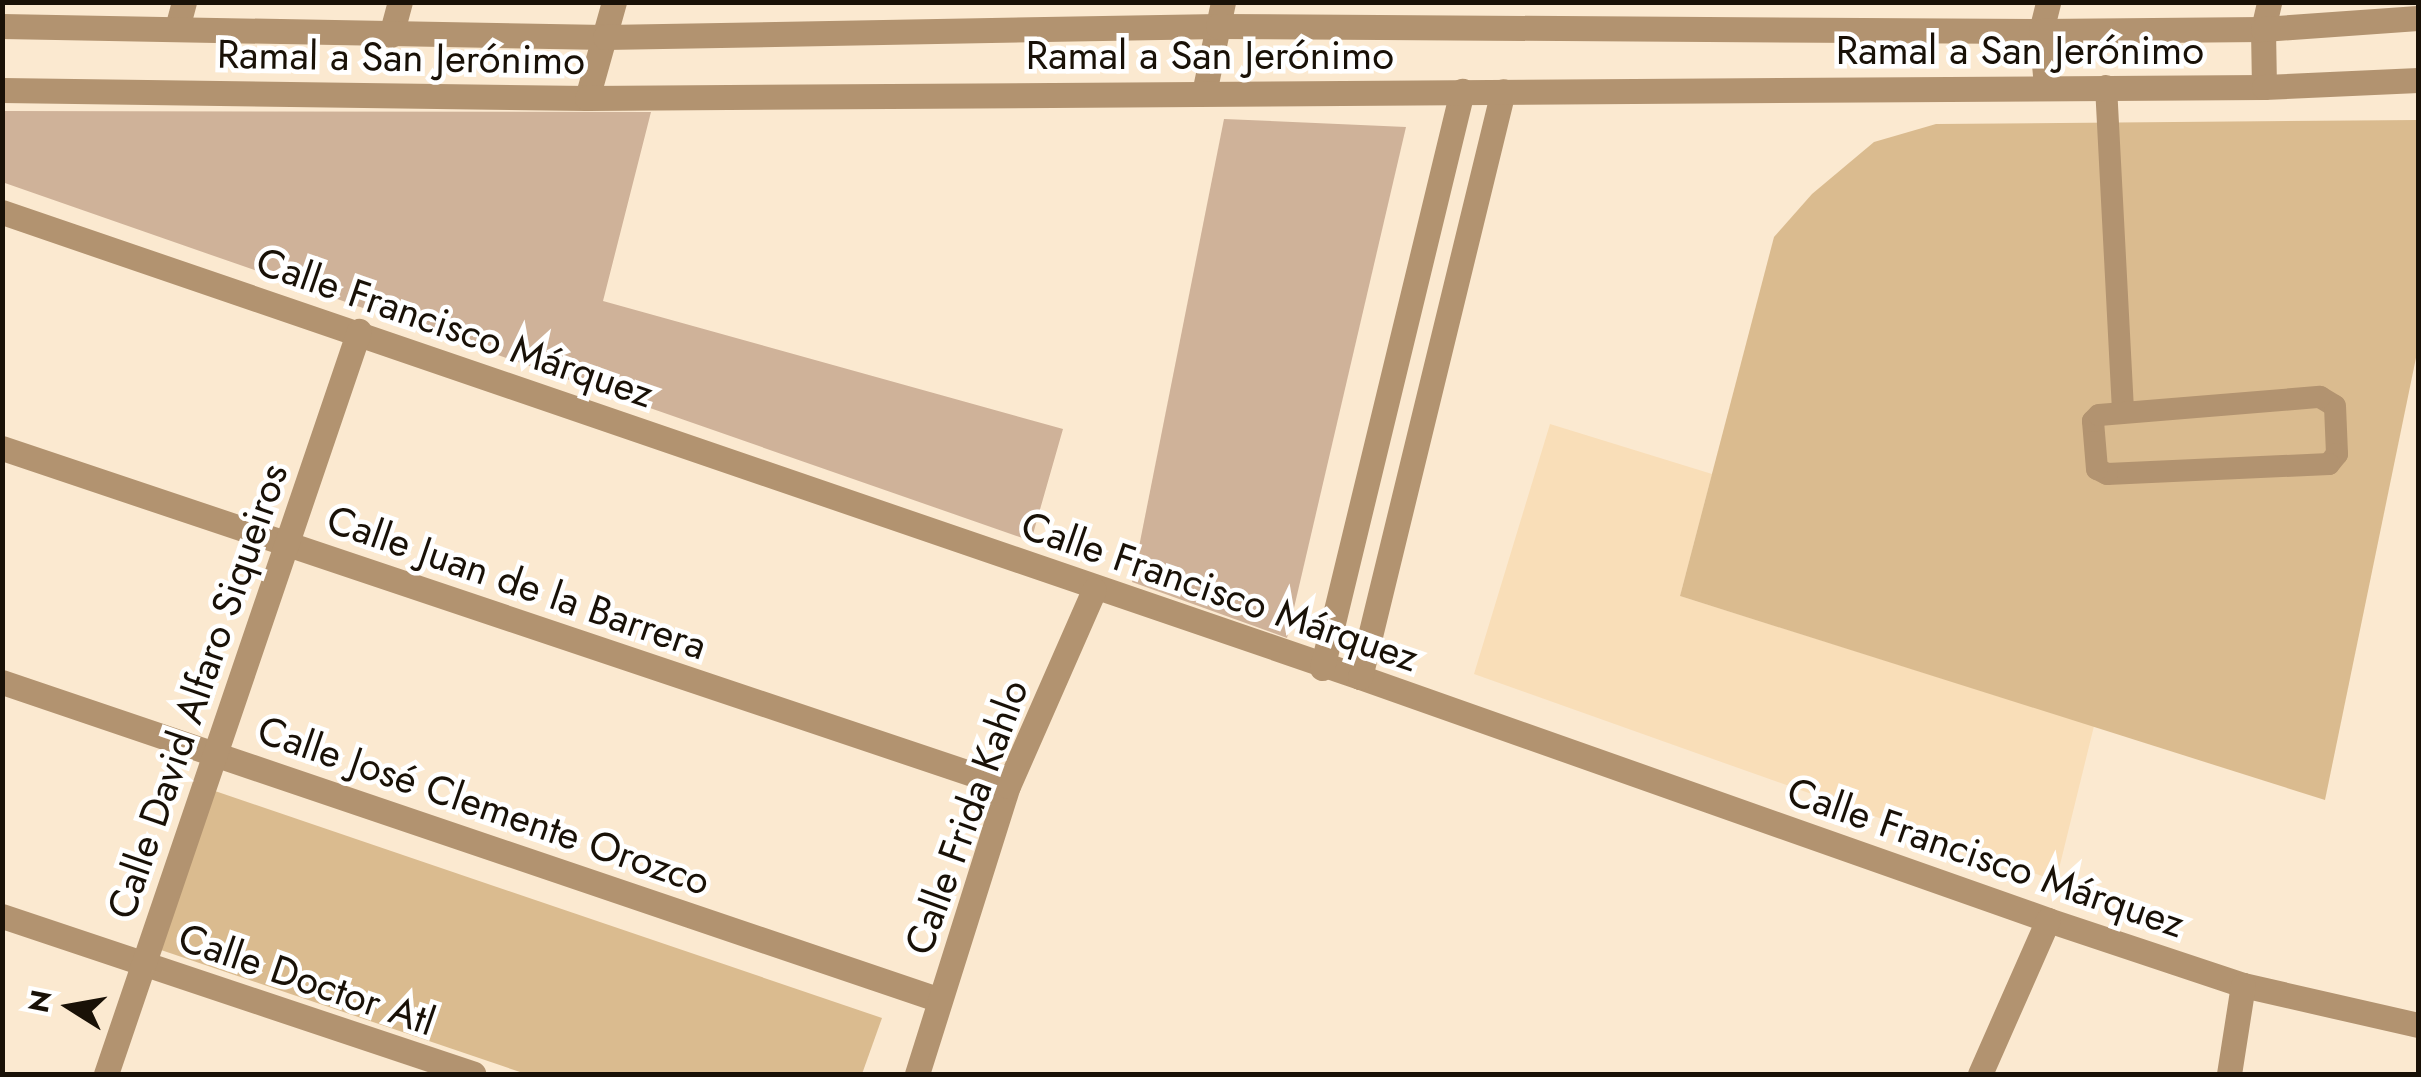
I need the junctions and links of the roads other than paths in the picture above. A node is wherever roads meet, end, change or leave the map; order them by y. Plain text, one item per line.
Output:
1 (184, 2) edge
2 (400, 2) edge
3 (614, 2) edge
4 (2048, 2) edge
5 (2269, 2) edge
6 (1220, 14) edge
7 (2418, 18) edge
8 (2, 26) edge
9 (177, 28) junction
10 (2263, 28) junction
11 (2042, 32) junction
12 (391, 35) junction
13 (604, 37) junction
14 (2418, 80) edge
15 (2046, 86) junction
16 (2106, 86) junction
17 (2264, 87) junction
18 (2, 90) edge
19 (1462, 90) junction
20 (1503, 90) junction
21 (1204, 93) junction
22 (587, 98) junction
23 (2, 212) edge
24 (359, 332) junction
25 (2123, 410) junction
26 (2, 448) edge
27 (286, 544) junction
28 (1094, 590) junction
29 (1322, 668) junction
30 (1360, 677) junction
31 (2, 682) edge
32 (215, 754) junction
33 (1008, 786) junction
34 (2, 916) edge
35 (2048, 920) junction
36 (144, 963) junction
37 (2243, 985) junction
38 (940, 1000) junction
39 (2418, 1025) edge
40 (106, 1074) edge
41 (473, 1074) edge
42 (917, 1074) edge
43 (1980, 1074) edge
44 (2229, 1074) edge

1 - 9 street
2 - 12 street
3 - 13 street
4 - 11 street
5 - 10 street
6 - 11 street
6 - 13 street
6 - 21 street
7 - 10 street
8 - 9 street
9 - 12 street
10 - 11 street
10 - 17 street
11 - 15 street
12 - 13 street
13 - 22 street
14 - 17 street, Ramal a San Jerónimo
15 - 16 street, Ramal a San Jerónimo
15 - 20 street, Ramal a San Jerónimo
16 - 17 street, Ramal a San Jerónimo
16 - 25 lane
18 - 22 street, Ramal a San Jerónimo
19 - 20 street, Ramal a San Jerónimo
19 - 21 street, Ramal a San Jerónimo
19 - 29 street
20 - 30 street
21 - 22 street, Ramal a San Jerónimo
23 - 24 street, Calle Francisco Márquez
24 - 27 street, Calle David Alfaro Siqueiros
24 - 28 street, Calle Francisco Márquez
25 - 25 lane
26 - 27 street, Calle Juan de la Barrera
27 - 32 street, Calle David Alfaro Siqueiros
27 - 33 street, Calle Juan de la Barrera
28 - 29 street, Calle Francisco Márquez
28 - 33 street, Calle Frida Kahlo
29 - 30 street, Calle Francisco Márquez
30 - 35 street, Calle Francisco Márquez
31 - 32 street, Calle José Clemente Orozco
32 - 36 street, Calle David Alfaro Siqueiros
32 - 38 street, Calle José Clemente Orozco
33 - 38 street, Calle Frida Kahlo
34 - 36 street, Calle Doctor Atl
35 - 37 street, Calle Francisco Márquez
35 - 43 street
36 - 40 street, Calle David Alfaro Siqueiros
36 - 41 street, Calle Doctor Atl
37 - 39 street, Calle Francisco Márquez
37 - 44 street
38 - 42 street, Calle Frida Kahlo

